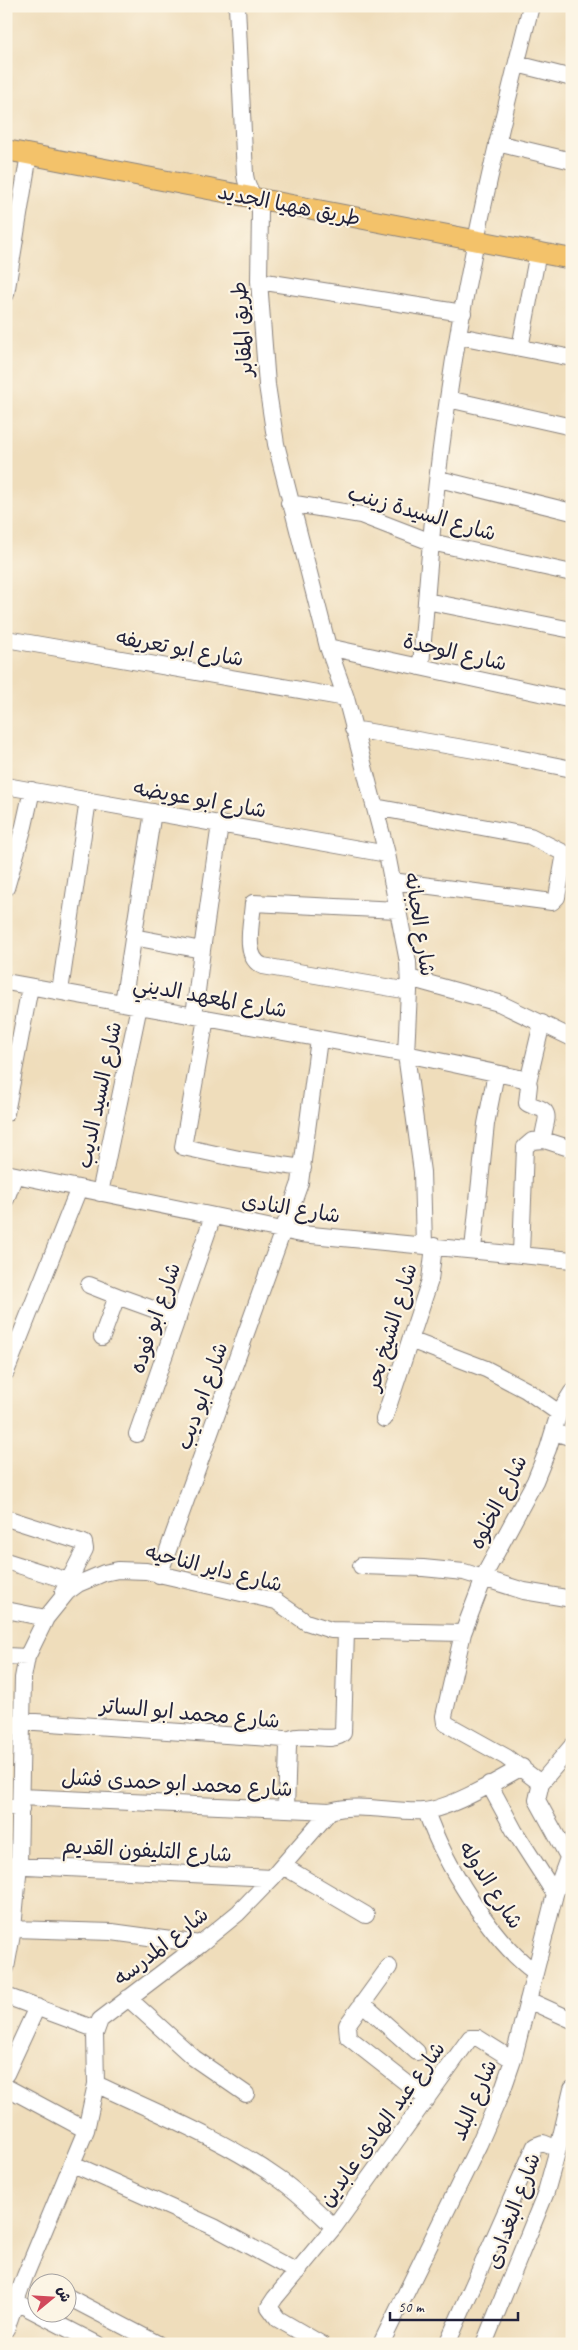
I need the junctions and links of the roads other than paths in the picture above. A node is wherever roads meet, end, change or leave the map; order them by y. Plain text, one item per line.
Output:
1 (237, 6) edge
2 (531, 6) edge
3 (517, 64) junction
4 (572, 78) edge
5 (498, 143) junction
6 (6, 150) edge
7 (29, 154) junction
8 (572, 161) edge
9 (253, 198) junction
10 (475, 240) junction
11 (538, 252) junction
12 (572, 259) edge
13 (259, 281) junction
14 (6, 294) edge
15 (462, 313) junction
16 (459, 336) junction
17 (520, 348) junction
18 (572, 358) edge
19 (448, 399) junction
20 (572, 427) edge
21 (439, 479) junction
22 (289, 503) junction
23 (572, 512) edge
24 (431, 542) junction
25 (572, 573) edge
26 (426, 601) junction
27 (572, 630) edge
28 (6, 639) edge
29 (328, 647) junction
30 (421, 666) junction
31 (346, 698) junction
32 (572, 700) edge
33 (353, 729) junction
34 (572, 769) edge
35 (6, 786) edge
36 (32, 790) junction
37 (88, 800) junction
38 (375, 807) junction
39 (154, 812) junction
40 (220, 824) junction
41 (387, 854) junction
42 (568, 855) edge
43 (392, 881) junction
44 (6, 888) edge
45 (398, 910) junction
46 (133, 937) junction
47 (202, 950) junction
48 (6, 982) edge
49 (409, 985) junction
50 (30, 987) junction
51 (60, 991) junction
52 (123, 1003) junction
53 (139, 1006) junction
54 (200, 1017) junction
55 (542, 1024) junction
56 (319, 1038) junction
57 (572, 1038) edge
58 (406, 1054) junction
59 (496, 1074) junction
60 (528, 1082) junction
61 (6, 1113) edge
62 (544, 1140) junction
63 (572, 1149) edge
64 (303, 1168) junction
65 (11, 1174) edge
66 (78, 1188) junction
67 (100, 1193) junction
68 (6, 1199) edge
69 (213, 1216) junction
70 (284, 1231) junction
71 (429, 1246) junction
72 (472, 1249) junction
73 (520, 1253) junction
74 (572, 1260) edge
75 (89, 1285) dead end
76 (117, 1296) junction
77 (178, 1318) junction
78 (102, 1337) dead end
79 (410, 1340) junction
80 (6, 1372) edge
81 (572, 1392) edge
82 (559, 1413) junction
83 (384, 1419) dead end
84 (554, 1432) junction
85 (137, 1434) dead end
86 (572, 1438) edge
87 (6, 1518) edge
88 (6, 1561) edge
89 (361, 1566) dead end
90 (159, 1575) junction
91 (484, 1577) junction
92 (69, 1581) junction
93 (572, 1599) edge
94 (57, 1602) junction
95 (6, 1610) edge
96 (46, 1618) junction
97 (346, 1631) junction
98 (463, 1633) junction
99 (6, 1656) edge
100 (27, 1658) junction
101 (14, 1694) edge
102 (21, 1721) junction
103 (286, 1741) junction
104 (572, 1746) edge
105 (522, 1768) junction
106 (490, 1784) junction
107 (540, 1784) junction
108 (16, 1804) edge
109 (286, 1809) junction
110 (330, 1811) junction
111 (426, 1811) junction
112 (570, 1861) edge
113 (13, 1865) edge
114 (278, 1872) junction
115 (555, 1894) junction
116 (366, 1914) dead end
117 (11, 1926) edge
118 (200, 1944) junction
119 (8, 1958) edge
120 (389, 1967) dead end
121 (536, 1972) junction
122 (6, 1996) edge
123 (128, 1998) junction
124 (528, 2000) junction
125 (362, 2003) junction
126 (37, 2007) junction
127 (572, 2020) edge
128 (95, 2029) junction
129 (417, 2052) dead end
130 (514, 2060) junction
131 (6, 2074) edge
132 (96, 2084) junction
133 (6, 2087) edge
134 (572, 2089) edge
135 (246, 2094) dead end
136 (427, 2099) junction
137 (86, 2130) junction
138 (558, 2149) junction
139 (73, 2164) junction
140 (334, 2227) junction
141 (34, 2272) edge
142 (297, 2272) junction
143 (28, 2285) edge
144 (16, 2302) junction
145 (78, 2302) edge
146 (6, 2329) edge
147 (96, 2344) edge
148 (158, 2344) edge
149 (321, 2344) edge
150 (381, 2344) edge
151 (447, 2344) edge
152 (484, 2344) edge

1 - 9 street, طريق المقابر
2 - 3 street
3 - 4 street
3 - 5 street
5 - 8 street
5 - 10 street
6 - 7 main road, طريق ههيا الجديد
7 - 9 main road, طريق ههيا الجديد
7 - 14 street
9 - 10 main road, طريق ههيا الجديد
9 - 13 street, طريق المقابر
10 - 11 main road, طريق ههيا الجديد
10 - 15 street
11 - 12 main road, طريق ههيا الجديد
11 - 17 street
13 - 15 street
13 - 22 street, طريق المقابر
15 - 16 street
16 - 17 street
16 - 19 street
17 - 18 street
19 - 20 street
19 - 21 street
21 - 23 street
21 - 24 street
22 - 24 street, شارع السيدة زينب
22 - 29 street, طريق المقابر
24 - 25 street, شارع السيدة زينب
24 - 26 street
26 - 27 street
26 - 30 street
28 - 31 street, شارع ابو تعريفه
29 - 30 street, شارع الوحدة
29 - 31 street, شارع الجبانه
30 - 32 street, شارع الوحدة
31 - 33 street, شارع الجبانه
33 - 34 street
33 - 38 street, شارع الجبانه
35 - 36 street, شارع ابو عويضه
36 - 37 street, شارع ابو عويضه
36 - 44 street
37 - 39 street, شارع ابو عويضه
37 - 51 street
38 - 41 street, شارع الجبانه
38 - 42 street
39 - 40 street, شارع ابو عويضه
39 - 46 street
40 - 41 street, شارع ابو عويضه
40 - 47 street
41 - 43 street, شارع الجبانه
42 - 43 street
43 - 45 street, شارع الجبانه
45 - 49 street, شارع الجبانه
45 - 49 street
46 - 47 street
46 - 52 street
47 - 54 street
48 - 50 street, شارع المعهد الديني
49 - 55 street
49 - 58 street, شارع الجبانه
50 - 51 street, شارع المعهد الديني
50 - 61 street
51 - 52 street, شارع المعهد الديني
52 - 53 street, شارع المعهد الديني
53 - 54 street, شارع المعهد الديني
53 - 67 street, شارع السيد الديب
54 - 56 street, شارع المعهد الديني
54 - 64 street
55 - 57 street
55 - 60 street
56 - 58 street, شارع المعهد الديني
56 - 64 street, شارع ابو ديب
58 - 59 street, شارع المعهد الديني
58 - 71 street, شارع الجبانه
59 - 60 street, شارع المعهد الديني
59 - 72 street
60 - 62 street
62 - 63 street
62 - 73 street
64 - 70 street, شارع ابو ديب
65 - 66 street, شارع النادى
65 - 68 street
66 - 67 street, شارع النادى
66 - 80 street
67 - 69 street, شارع النادى
69 - 70 street, شارع النادى
69 - 77 street, شارع ابو فوده
70 - 71 street, شارع النادى
70 - 90 street, شارع ابو ديب
71 - 72 street, شارع النادى
71 - 79 street, شارع الشيخ بحر
72 - 73 street, شارع النادى
73 - 74 street, شارع النادى
75 - 76 street
76 - 77 street
76 - 78 street
77 - 85 street, شارع ابو فوده
79 - 82 street
79 - 83 street, شارع الشيخ بحر
81 - 82 street, شارع الخلوه
82 - 84 street, شارع الخلوه
84 - 86 street
84 - 91 street, شارع الخلوه
87 - 92 street
88 - 92 street
89 - 91 street
90 - 94 street, شارع داير الناحيه
90 - 97 street, شارع داير الناحيه
91 - 93 street
91 - 98 street, شارع الخلوه
92 - 94 street
94 - 96 street, شارع داير الناحيه
95 - 96 street
96 - 100 street, شارع داير الناحيه
97 - 98 street, شارع داير الناحيه
97 - 103 street
98 - 105 street
99 - 100 street
100 - 101 street, شارع داير الناحيه
101 - 102 street, شارع داير الناحيه
102 - 103 street, شارع محمد ابو الساتر
102 - 108 street, شارع داير الناحيه
103 - 109 street, شارع محمد ابو الساتر
104 - 107 street
105 - 106 street
105 - 107 street
106 - 111 street
106 - 115 street
107 - 112 street
108 - 109 street, شارع محمد ابو حمدى فشل
108 - 113 street, شارع داير الناحيه
109 - 110 street, شارع محمد ابو حمدى فشل
110 - 111 street
110 - 114 street, شارع المدرسه
111 - 121 street, شارع الدوله
112 - 115 street, شارع البلد
113 - 114 street, شارع التليفون القديم
113 - 117 street, شارع داير الناحيه
114 - 116 street
114 - 118 street, شارع المدرسه
115 - 121 street, شارع البلد
117 - 118 street
117 - 119 street, شارع داير الناحيه
118 - 123 street, شارع المدرسه
120 - 125 street
121 - 124 street, شارع البلد
122 - 126 street
123 - 128 street, شارع المدرسه
123 - 135 street
124 - 127 street
124 - 130 street, شارع البلد
125 - 129 street
125 - 136 street
126 - 128 street
126 - 131 street
128 - 132 street
130 - 136 street, شارع عبد الهادى عابدين
130 - 150 street, شارع البلد
132 - 137 street
132 - 140 street
133 - 137 street
134 - 138 street, شارع البغدادى
136 - 140 street, شارع عبد الهادى عابدين
137 - 139 street
138 - 151 street
138 - 152 street, شارع البغدادى
139 - 141 street
139 - 142 street
140 - 142 street, شارع عبد الهادى عابدين
142 - 149 street, شارع عبد الهادى عابدين
143 - 144 street
144 - 146 street
144 - 147 street
145 - 148 street

